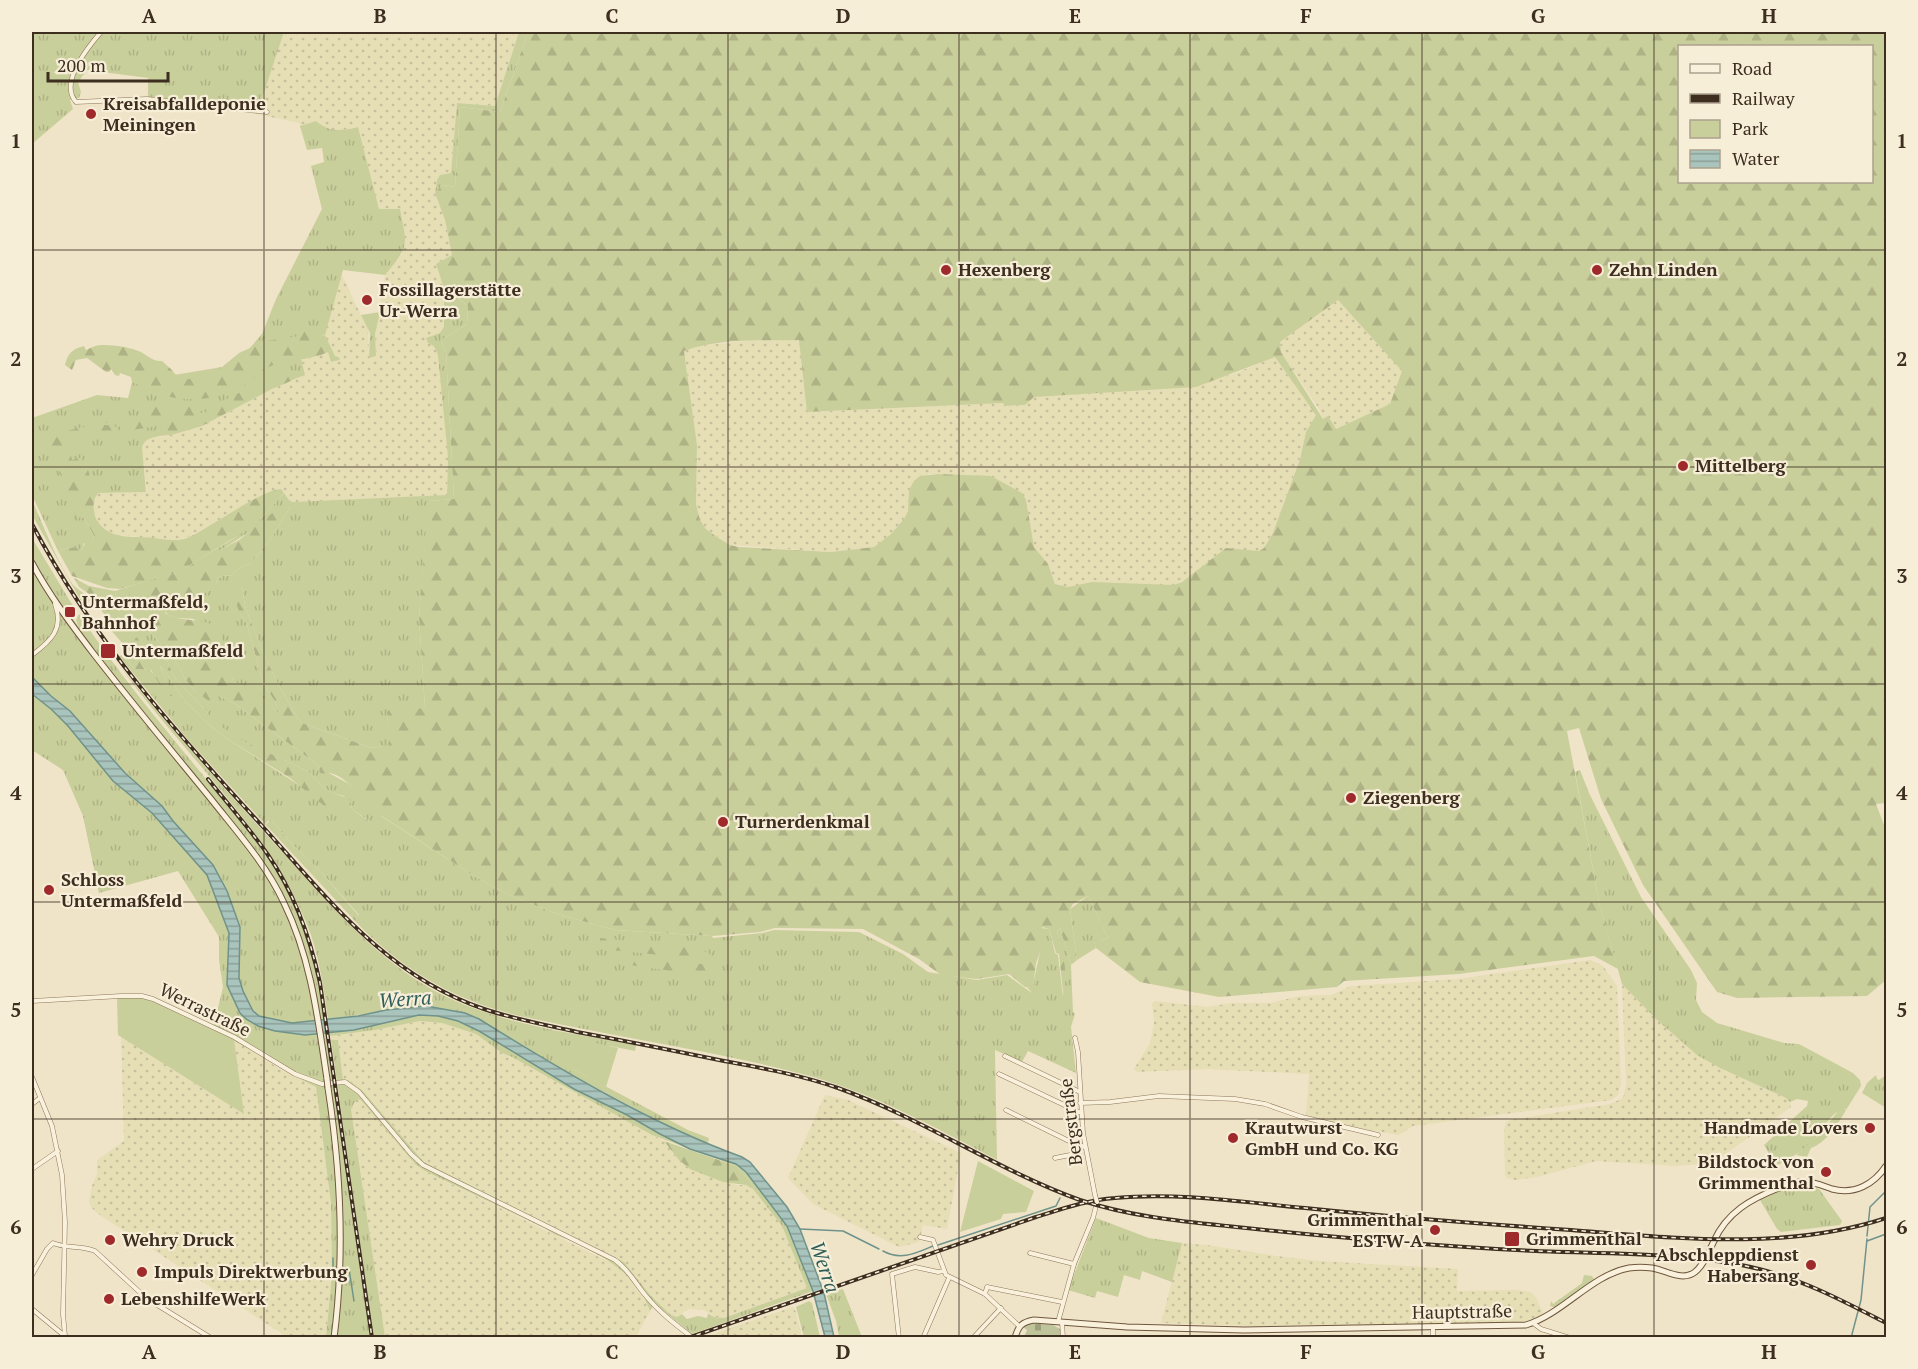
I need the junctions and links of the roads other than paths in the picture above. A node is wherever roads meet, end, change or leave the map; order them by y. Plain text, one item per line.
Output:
1 (101, 32) edge
2 (267, 112) dead end
3 (32, 563) edge
4 (52, 597) junction
5 (32, 655) edge
6 (32, 1001) edge
7 (1076, 1038) dead end
8 (1005, 1056) dead end
9 (999, 1074) dead end
10 (32, 1077) edge
11 (325, 1082) junction
12 (1080, 1092) junction
13 (40, 1098) junction
14 (1080, 1103) junction
15 (32, 1104) edge
16 (1006, 1110) dead end
17 (1081, 1113) junction
18 (1378, 1135) dead end
19 (1082, 1147) junction
20 (58, 1151) junction
21 (1055, 1158) dead end
22 (1887, 1166) edge
23 (32, 1170) edge
24 (920, 1237) dead end
25 (65, 1247) junction
26 (1030, 1253) dead end
27 (1074, 1264) junction
28 (944, 1271) junction
29 (32, 1275) edge
30 (949, 1278) junction
31 (985, 1294) junction
32 (1062, 1302) junction
33 (1001, 1308) junction
34 (32, 1309) edge
35 (1060, 1322) junction
36 (1533, 1323) junction
37 (1019, 1326) junction
38 (1433, 1328) junction
39 (66, 1337) edge
40 (212, 1338) edge
41 (334, 1338) edge
42 (693, 1338) edge
43 (899, 1338) edge
44 (923, 1338) edge
45 (973, 1338) edge
46 (1015, 1338) edge
47 (1063, 1338) edge
48 (1432, 1338) edge
49 (1570, 1338) edge

1 - 2 street
3 - 4 main road
4 - 5 street
4 - 11 main road
6 - 11 street, Werrastraße
7 - 12 street, Bergstraße
8 - 12 street
9 - 17 street
10 - 13 street
11 - 41 main road, bridge
11 - 42 street, Werrastraße
12 - 14 street, Bergstraße
13 - 15 street
13 - 20 street
14 - 17 street, Bergstraße
14 - 18 street
16 - 19 street
17 - 19 street, Bergstraße
19 - 21 street
19 - 27 street, Bergstraße, bridge
20 - 23 street
20 - 25 street
22 - 36 main road, Hauptstraße
24 - 28 street
25 - 29 street
25 - 39 street
25 - 40 street
26 - 27 street
27 - 32 street
28 - 30 street
28 - 43 street
30 - 31 street
30 - 44 street
31 - 32 street
31 - 33 street
32 - 35 street
33 - 37 street
33 - 45 street
34 - 39 street
35 - 37 main road, Hauptstraße
35 - 38 main road, Hauptstraße
35 - 47 street
36 - 38 main road, Hauptstraße
36 - 49 street
37 - 46 main road
38 - 48 street

